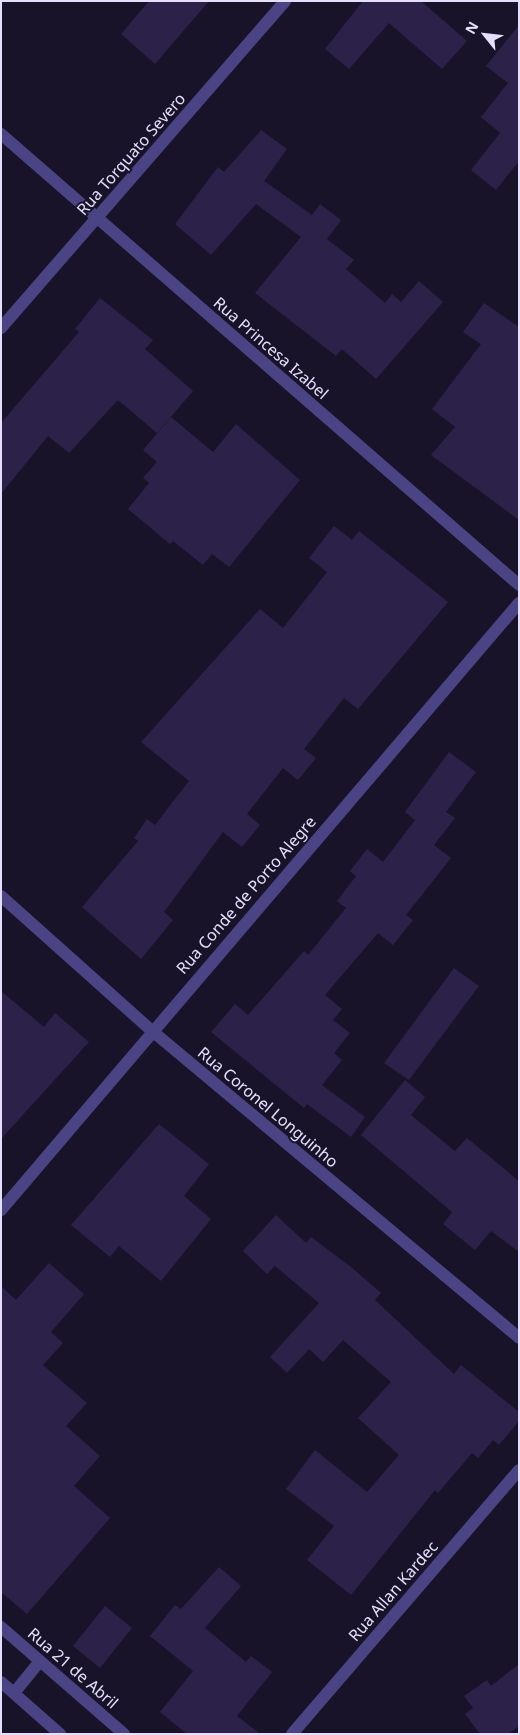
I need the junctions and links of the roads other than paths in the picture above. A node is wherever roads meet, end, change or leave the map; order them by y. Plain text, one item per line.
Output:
1 (285, 1) edge
2 (1, 134) edge
3 (98, 218) junction
4 (1, 328) edge
5 (519, 585) edge
6 (519, 603) edge
7 (1, 896) edge
8 (151, 1030) junction
9 (1, 1210) edge
10 (519, 1338) edge
11 (519, 1470) edge
12 (1, 1627) edge
13 (40, 1661) junction
14 (1, 1682) edge
15 (14, 1693) junction
16 (60, 1734) edge
17 (124, 1734) edge
18 (292, 1734) edge

1 - 3 street, Rua Torquato Severo
2 - 3 street, Rua Princesa Izabel
3 - 4 street, Rua Torquato Severo
3 - 5 street, Rua Princesa Izabel
6 - 8 street, Rua Conde de Porto Alegre
7 - 8 street, Rua Coronel Longuinho
8 - 9 street, Rua Conde de Porto Alegre
8 - 10 street, Rua Coronel Longuinho
11 - 18 street, Rua Allan Kardec
12 - 13 street, Rua 21 de Abril
13 - 15 street
13 - 17 street, Rua 21 de Abril
14 - 15 street
15 - 16 street

